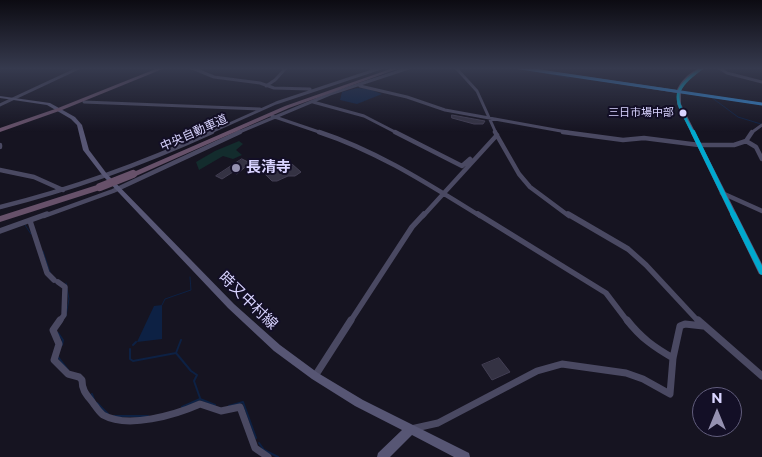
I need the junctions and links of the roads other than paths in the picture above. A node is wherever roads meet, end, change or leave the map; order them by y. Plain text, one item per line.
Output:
1 (35, 89) edge
2 (109, 89) edge
3 (318, 89) edge
4 (330, 89) edge
5 (337, 89) edge
6 (341, 89) edge
7 (381, 89) edge
8 (475, 89) edge
9 (673, 89) edge
10 (678, 90) junction
11 (0, 97) edge
12 (16, 99) junction
13 (84, 102) dead end
14 (312, 102) junction
15 (762, 104) edge
16 (0, 105) edge
17 (60, 109) junction
18 (262, 110) junction
19 (272, 116) dead end
20 (278, 117) junction
21 (488, 119) junction
22 (762, 125) edge
23 (0, 130) edge
24 (497, 135) junction
25 (746, 141) junction
26 (699, 145) junction
27 (475, 157) junction
28 (762, 160) edge
29 (0, 170) edge
30 (131, 173) junction
31 (105, 175) junction
32 (99, 185) junction
33 (118, 189) junction
34 (63, 190) junction
35 (722, 193) junction
36 (442, 194) junction
37 (0, 207) edge
38 (762, 211) edge
39 (0, 215) edge
40 (0, 219) edge
41 (30, 221) junction
42 (0, 231) edge
43 (760, 265) edge
44 (762, 272) edge
45 (703, 326) junction
46 (673, 358) junction
47 (315, 376) junction
48 (762, 376) edge
49 (411, 429) junction
50 (268, 457) edge
51 (382, 457) edge
52 (465, 457) edge

1 - 12 street
2 - 17 highway
3 - 18 street
4 - 30 highway, 中央自動車道
5 - 30 highway, 中央自動車道
6 - 14 street
7 - 21 street
8 - 21 street
9 - 10 street
10 - 15 street
10 - 26 street
11 - 12 street
12 - 16 street
12 - 17 street
13 - 18 street
14 - 20 street
14 - 27 street
17 - 23 highway
17 - 31 street, 時又中村線
18 - 31 street
19 - 20 street
20 - 33 street
20 - 36 street
21 - 24 street
21 - 26 street
22 - 25 street
24 - 27 street
24 - 45 street
25 - 26 street
25 - 28 street
26 - 35 street
27 - 36 street
29 - 34 street
30 - 32 highway, 中央自動車道, bridge
31 - 33 street, 時又中村線
31 - 34 street
32 - 39 highway, 中央自動車道
32 - 40 highway, 中央自動車道
33 - 41 street
33 - 47 street, 時又中村線
34 - 37 street
35 - 38 street
35 - 43 street
36 - 46 street
36 - 47 street
41 - 42 street
41 - 50 street
43 - 44 street
45 - 46 street
45 - 48 street
46 - 49 street
47 - 49 street, 時又中村線
49 - 51 street
49 - 52 street, 時又中村線

